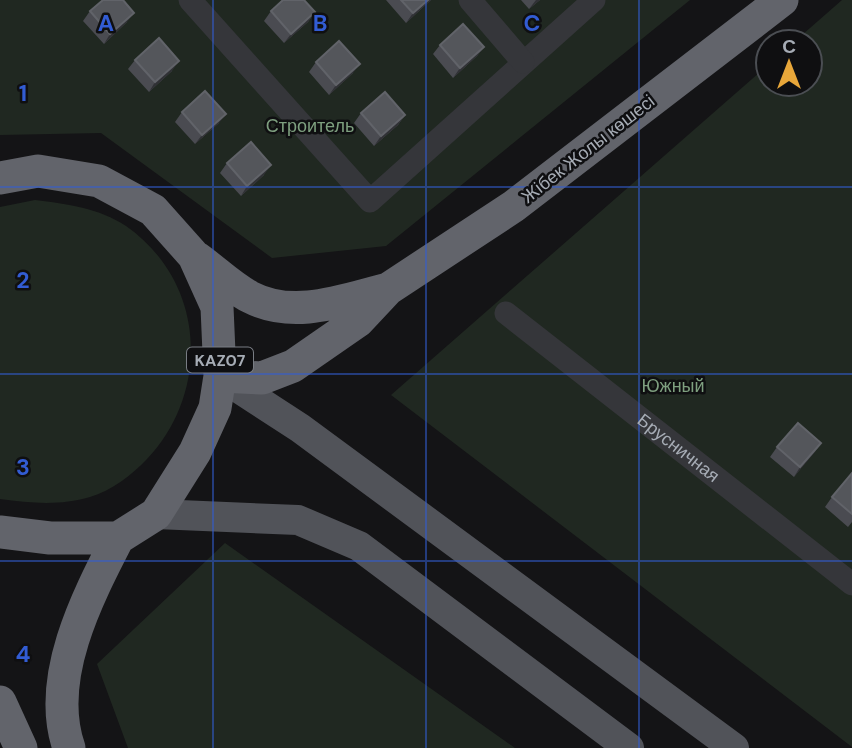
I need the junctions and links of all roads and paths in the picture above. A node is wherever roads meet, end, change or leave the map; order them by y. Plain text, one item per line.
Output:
1 (190, 0) edge
2 (470, 0) edge
3 (594, 0) edge
4 (782, 0) edge
5 (523, 62) junction
6 (0, 178) edge
7 (194, 256) junction
8 (388, 289) junction
9 (506, 313) dead end
10 (220, 376) junction
11 (156, 514) junction
12 (0, 532) edge
13 (118, 538) junction
14 (852, 584) edge
15 (0, 702) edge
16 (21, 748) edge
17 (69, 748) edge
18 (629, 748) edge
19 (734, 748) edge

1 - 5 street
2 - 5 street
3 - 5 street
4 - 8 highway, Жібек Жолы көшесі / KAZ07
6 - 7 highway, KAZ07
7 - 8 highway, Жібек Жолы көшесі / KAZ07
7 - 10 highway, KAZ07
8 - 10 highway, Жібек Жолы көшесі / KAZ07
9 - 14 street, Брусничная
10 - 11 highway, KAZ07
10 - 19 main road
11 - 13 highway, KAZ07
11 - 18 main road
12 - 13 highway
13 - 17 highway
15 - 16 highway

